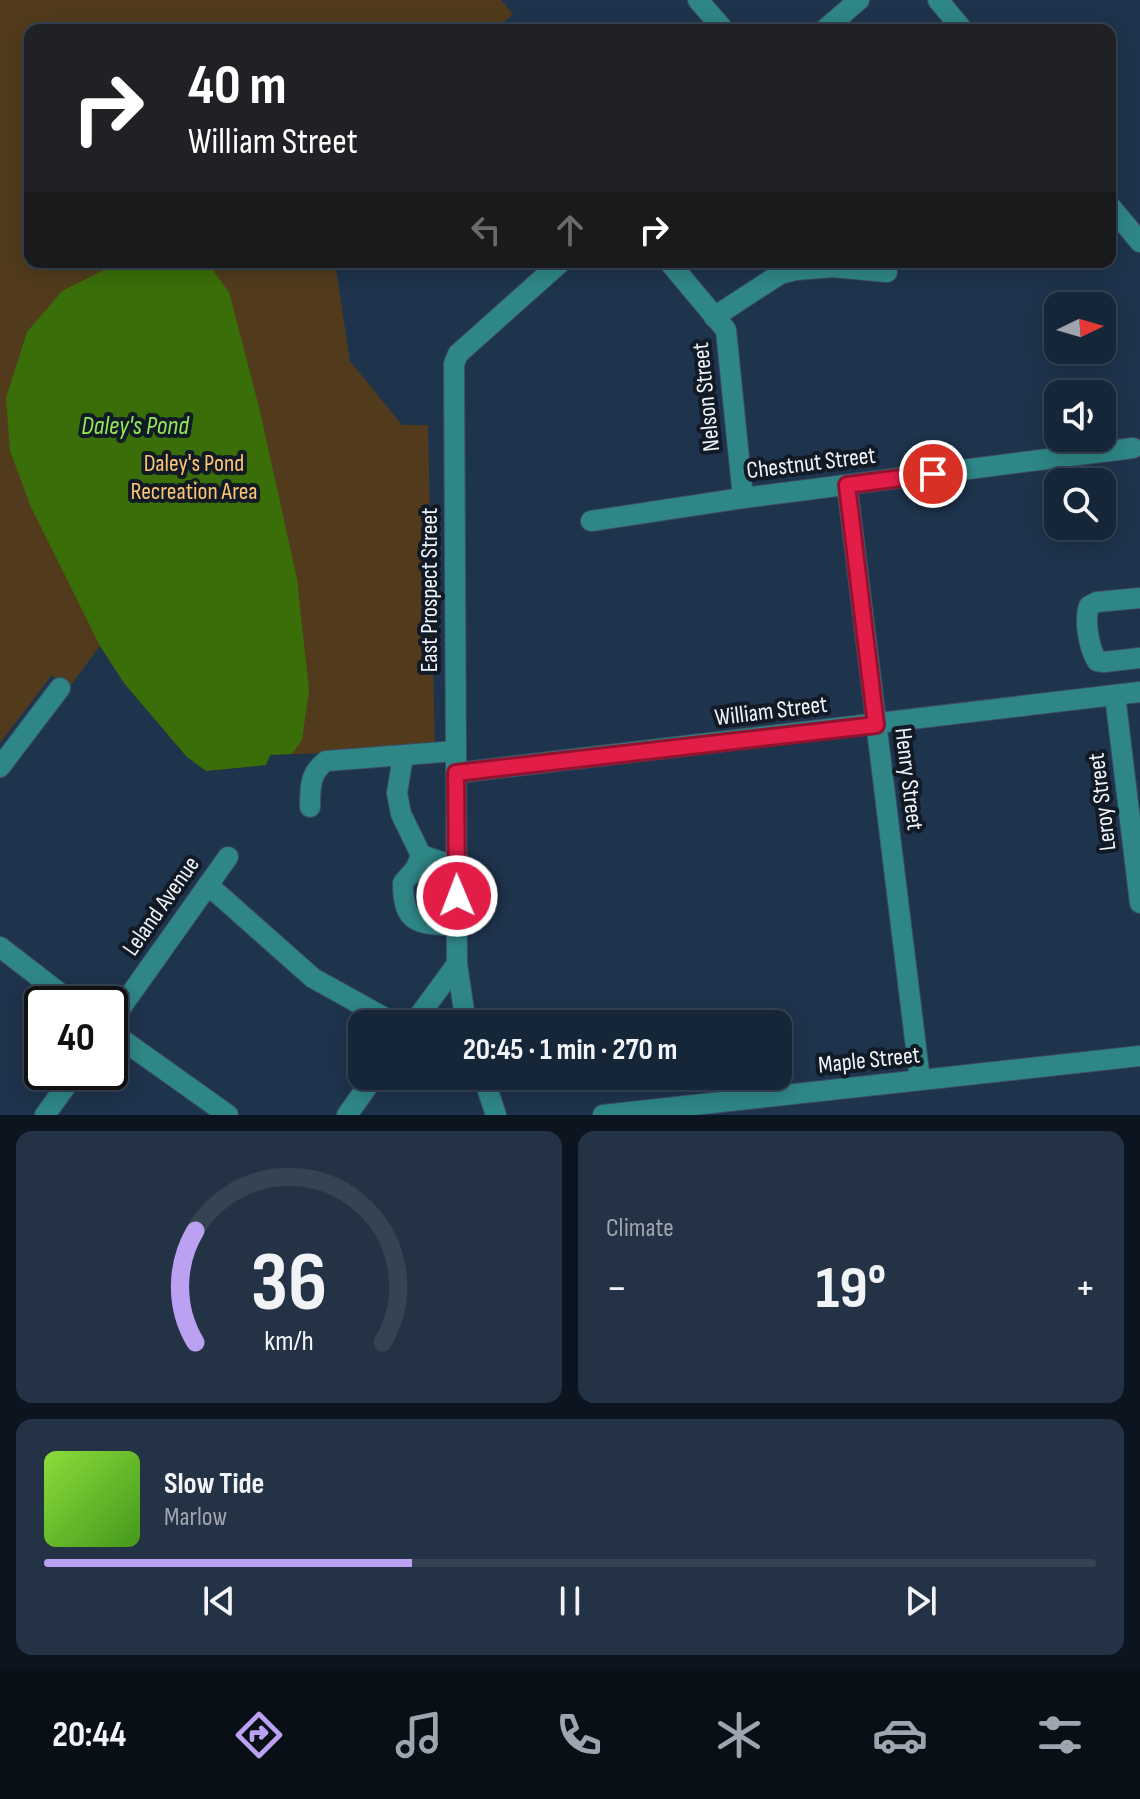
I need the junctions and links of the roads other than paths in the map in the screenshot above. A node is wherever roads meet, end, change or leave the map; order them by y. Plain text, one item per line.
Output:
1 (698, 0) edge
2 (859, 0) edge
3 (938, 0) edge
4 (719, 24) edge
5 (831, 24) edge
6 (958, 24) edge
7 (1116, 213) edge
8 (1140, 242) edge
9 (554, 268) edge
10 (674, 268) edge
11 (820, 268) edge
12 (844, 268) edge
13 (887, 272) dead end
14 (714, 317) junction
15 (1133, 448) dead end
16 (847, 485) junction
17 (743, 498) junction
18 (591, 521) dead end
19 (1140, 598) edge
20 (1133, 659) edge
21 (60, 688) dead end
22 (1129, 694) edge
23 (876, 725) junction
24 (456, 751) junction
25 (403, 756) junction
26 (0, 767) edge
27 (456, 773) junction
28 (310, 807) dead end
29 (421, 855) junction
30 (228, 857) dead end
31 (457, 867) junction
32 (208, 885) junction
33 (1140, 903) edge
34 (457, 925) junction
35 (0, 947) edge
36 (457, 964) junction
37 (51, 986) edge
38 (128, 998) edge
39 (371, 1010) edge
40 (423, 1010) edge
41 (464, 1010) edge
42 (128, 1044) edge
43 (1140, 1056) edge
44 (920, 1080) junction
45 (63, 1090) edge
46 (365, 1090) edge
47 (488, 1090) edge
48 (45, 1115) edge
49 (228, 1115) edge
50 (347, 1115) edge
51 (496, 1115) edge
52 (603, 1115) edge

1 - 4 street
2 - 5 street
3 - 6 street
7 - 8 street
9 - 24 street, East Prospect Street
10 - 14 street, Nelson Street
11 - 14 street
12 - 13 street
14 - 17 street, Nelson Street
15 - 16 street, Chestnut Street
16 - 17 street, Chestnut Street
16 - 23 street, Henry Street
17 - 18 street, Chestnut Street
19 - 20 street
20 - 22 street, Leroy Street
21 - 26 street
22 - 23 street, William Street
22 - 33 street, Leroy Street
23 - 27 street, William Street
23 - 44 street, Henry Street
24 - 25 street
24 - 27 street, East Prospect Street
25 - 28 street
25 - 29 street
27 - 31 street, East Prospect Street
29 - 31 street
29 - 34 street
30 - 32 street, Leland Avenue
31 - 34 street, East Prospect Street
32 - 38 street, Leland Avenue
32 - 39 street
34 - 36 street, East Prospect Street
35 - 37 street
36 - 40 street
36 - 41 street, East Prospect Street
42 - 49 street
43 - 44 street, Maple Street
44 - 52 street, Maple Street
45 - 48 street
46 - 50 street
47 - 51 street

